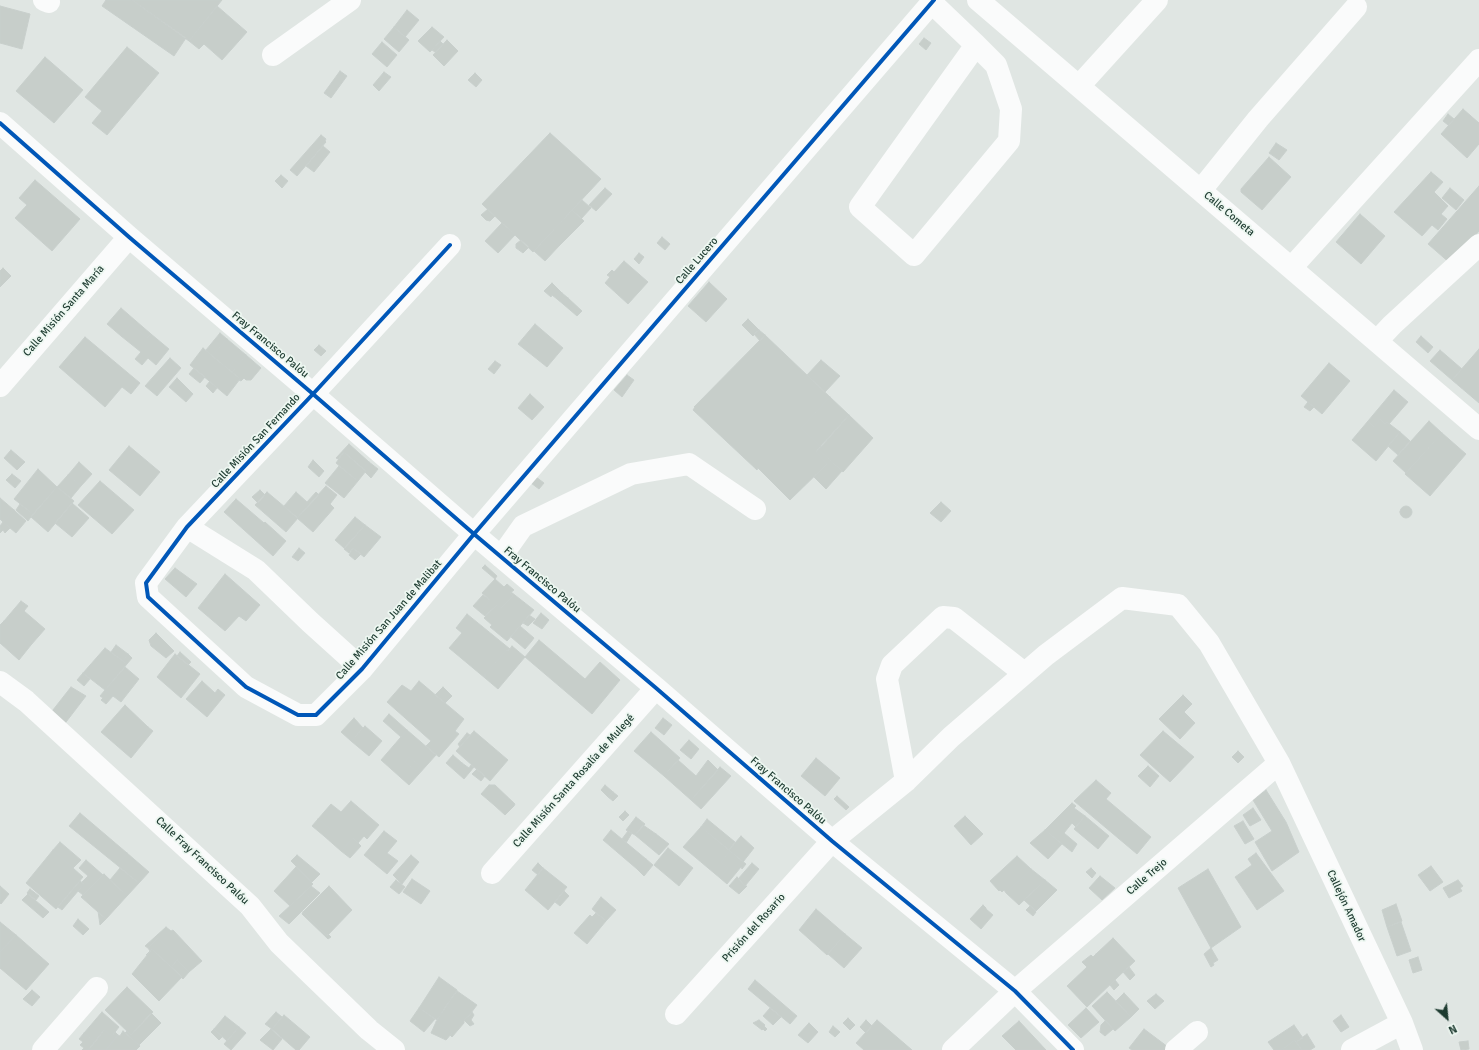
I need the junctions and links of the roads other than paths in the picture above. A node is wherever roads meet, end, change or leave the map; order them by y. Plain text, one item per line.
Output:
1 (350, 0) edge
2 (978, 0) edge
3 (1157, 0) edge
4 (933, 2) edge
5 (1356, 7) dead end
6 (976, 45) junction
7 (273, 55) dead end
8 (1479, 60) edge
9 (1079, 86) junction
10 (0, 123) edge
11 (1200, 190) junction
12 (129, 237) junction
13 (450, 245) dead end
14 (1479, 245) edge
15 (1292, 268) junction
16 (1377, 341) junction
17 (0, 386) edge
18 (313, 394) junction
19 (1479, 429) edge
20 (755, 509) dead end
21 (187, 527) junction
22 (474, 534) junction
23 (501, 557) junction
24 (362, 668) junction
25 (1024, 673) junction
26 (0, 682) edge
27 (656, 688) junction
28 (316, 715) joint
29 (1278, 763) junction
30 (906, 781) junction
31 (832, 841) junction
32 (492, 873) dead end
33 (97, 988) dead end
34 (1015, 991) junction
35 (676, 1014) dead end
36 (1402, 1024) junction
37 (1197, 1032) dead end
38 (43, 1050) edge
39 (394, 1050) edge
40 (953, 1050) edge
41 (1073, 1050) edge
42 (1176, 1050) edge
43 (1352, 1050) edge
44 (1412, 1050) edge

1 - 7 street
2 - 9 street, Calle Cometa
3 - 9 street
4 - 6 street
4 - 22 street, Calle Lucero
5 - 11 street
6 - 6 street
8 - 15 street
9 - 11 street, Calle Cometa
10 - 12 street, Fray Francisco Palóu
11 - 15 street, Calle Cometa
12 - 17 street, Calle Misión Santa María
12 - 18 street, Fray Francisco Palóu
13 - 18 street, Calle Misión San Fernando
14 - 16 street
15 - 16 street, Calle Cometa
16 - 19 street, Calle Cometa
18 - 21 street, Calle Misión San Fernando
18 - 22 street, Fray Francisco Palóu
20 - 23 street
21 - 24 street
21 - 28 street, Calle Misión San Fernando
22 - 23 street, Fray Francisco Palóu
22 - 24 street, Calle Misión San Juan de Malibat
23 - 27 street, Fray Francisco Palóu
24 - 28 street, Calle Misión San Juan de Malibat
25 - 29 street, Callejón Amador
25 - 30 street, Prisión del Rosario
25 - 30 street
26 - 39 street, Calle Fray Francisco Palóu
27 - 31 street, Fray Francisco Palóu
27 - 32 street, Calle Misión Santa Rosalía de Mulegé
29 - 34 street, Calle Trejo
29 - 36 street, Callejón Amador
30 - 31 street, Prisión del Rosario
31 - 34 street, Fray Francisco Palóu
31 - 35 street, Prisión del Rosario
33 - 38 street
34 - 40 street, Calle Trejo
34 - 41 street, Fray Francisco Palóu
36 - 43 street
36 - 44 street, Callejón Amador
37 - 42 street

